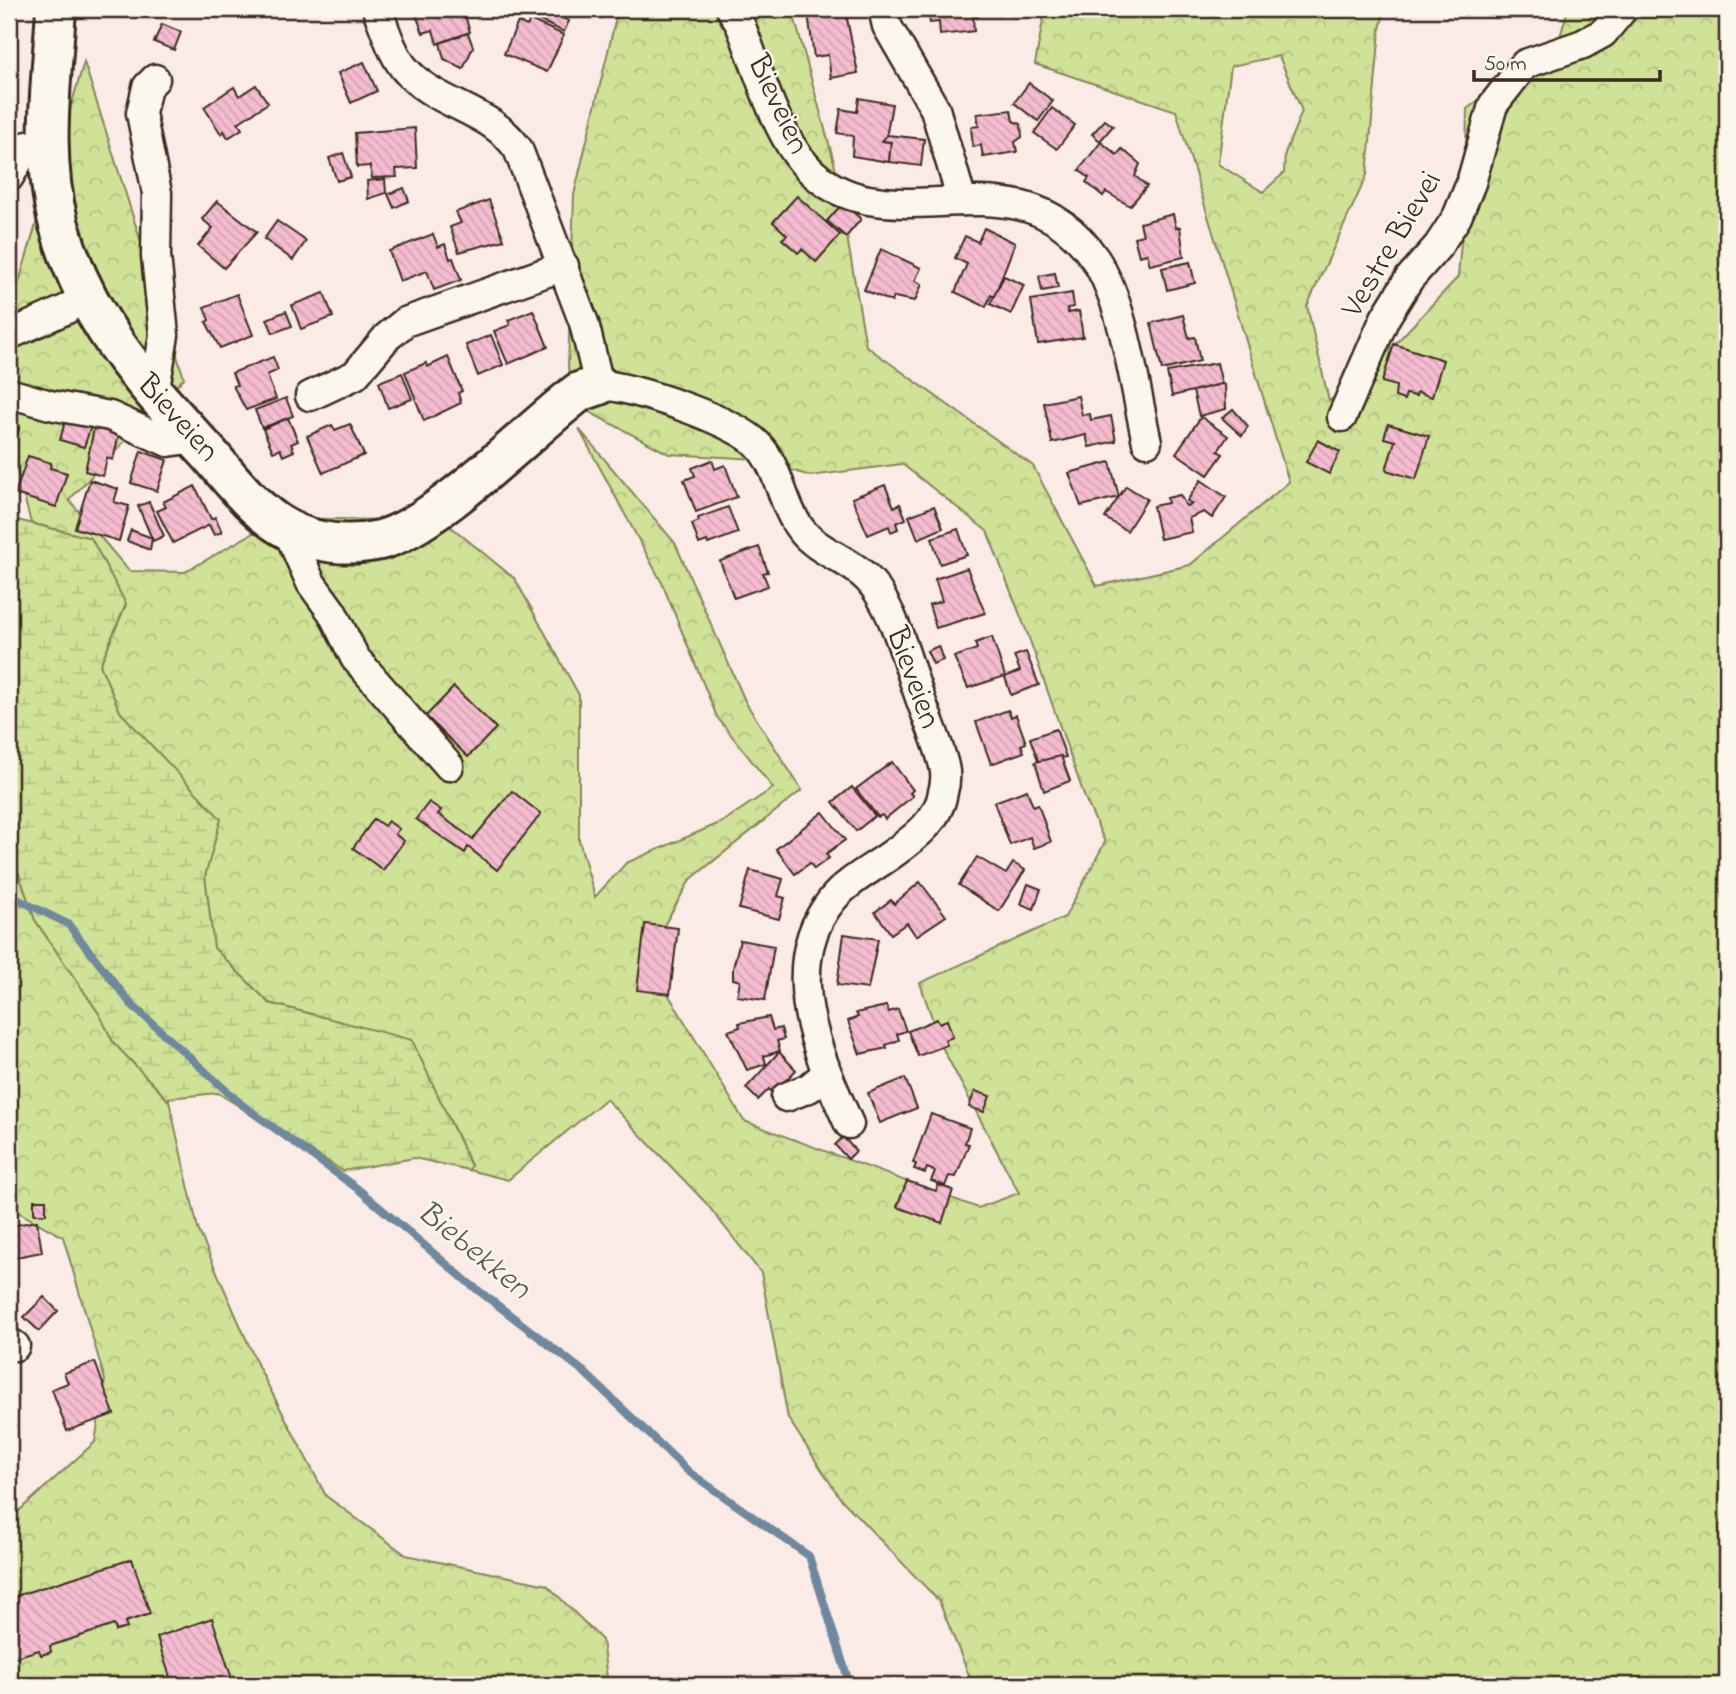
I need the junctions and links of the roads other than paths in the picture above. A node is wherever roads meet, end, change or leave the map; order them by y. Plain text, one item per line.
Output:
1 (377, 9) edge
2 (731, 9) edge
3 (883, 9) edge
4 (1623, 9) edge
5 (59, 10) edge
6 (155, 79) dead end
7 (48, 144) junction
8 (9, 177) edge
9 (962, 201) junction
10 (564, 265) junction
11 (84, 296) junction
12 (9, 335) edge
13 (599, 385) junction
14 (9, 393) edge
15 (154, 395) junction
16 (310, 396) dead end
17 (1342, 417) dead end
18 (193, 438) junction
19 (1147, 442) dead end
20 (287, 529) junction
21 (449, 766) dead end
22 (827, 1074) junction
23 (786, 1097) dead end
24 (849, 1124) dead end

1 - 10 street
2 - 9 street, Bieveien
3 - 9 street
4 - 17 street, Vestre Bievei
5 - 7 street, Bieveien
6 - 15 street
7 - 8 street
7 - 11 street, Bieveien
9 - 19 street, Bieveien
10 - 13 street
10 - 16 street
11 - 12 street
11 - 15 street, Bieveien
13 - 20 street, Bieveien
13 - 22 street, Bieveien
14 - 18 street
15 - 18 street, Bieveien
18 - 20 street, Bieveien
20 - 21 street, Bieveien
22 - 23 street
22 - 24 street, Bieveien

